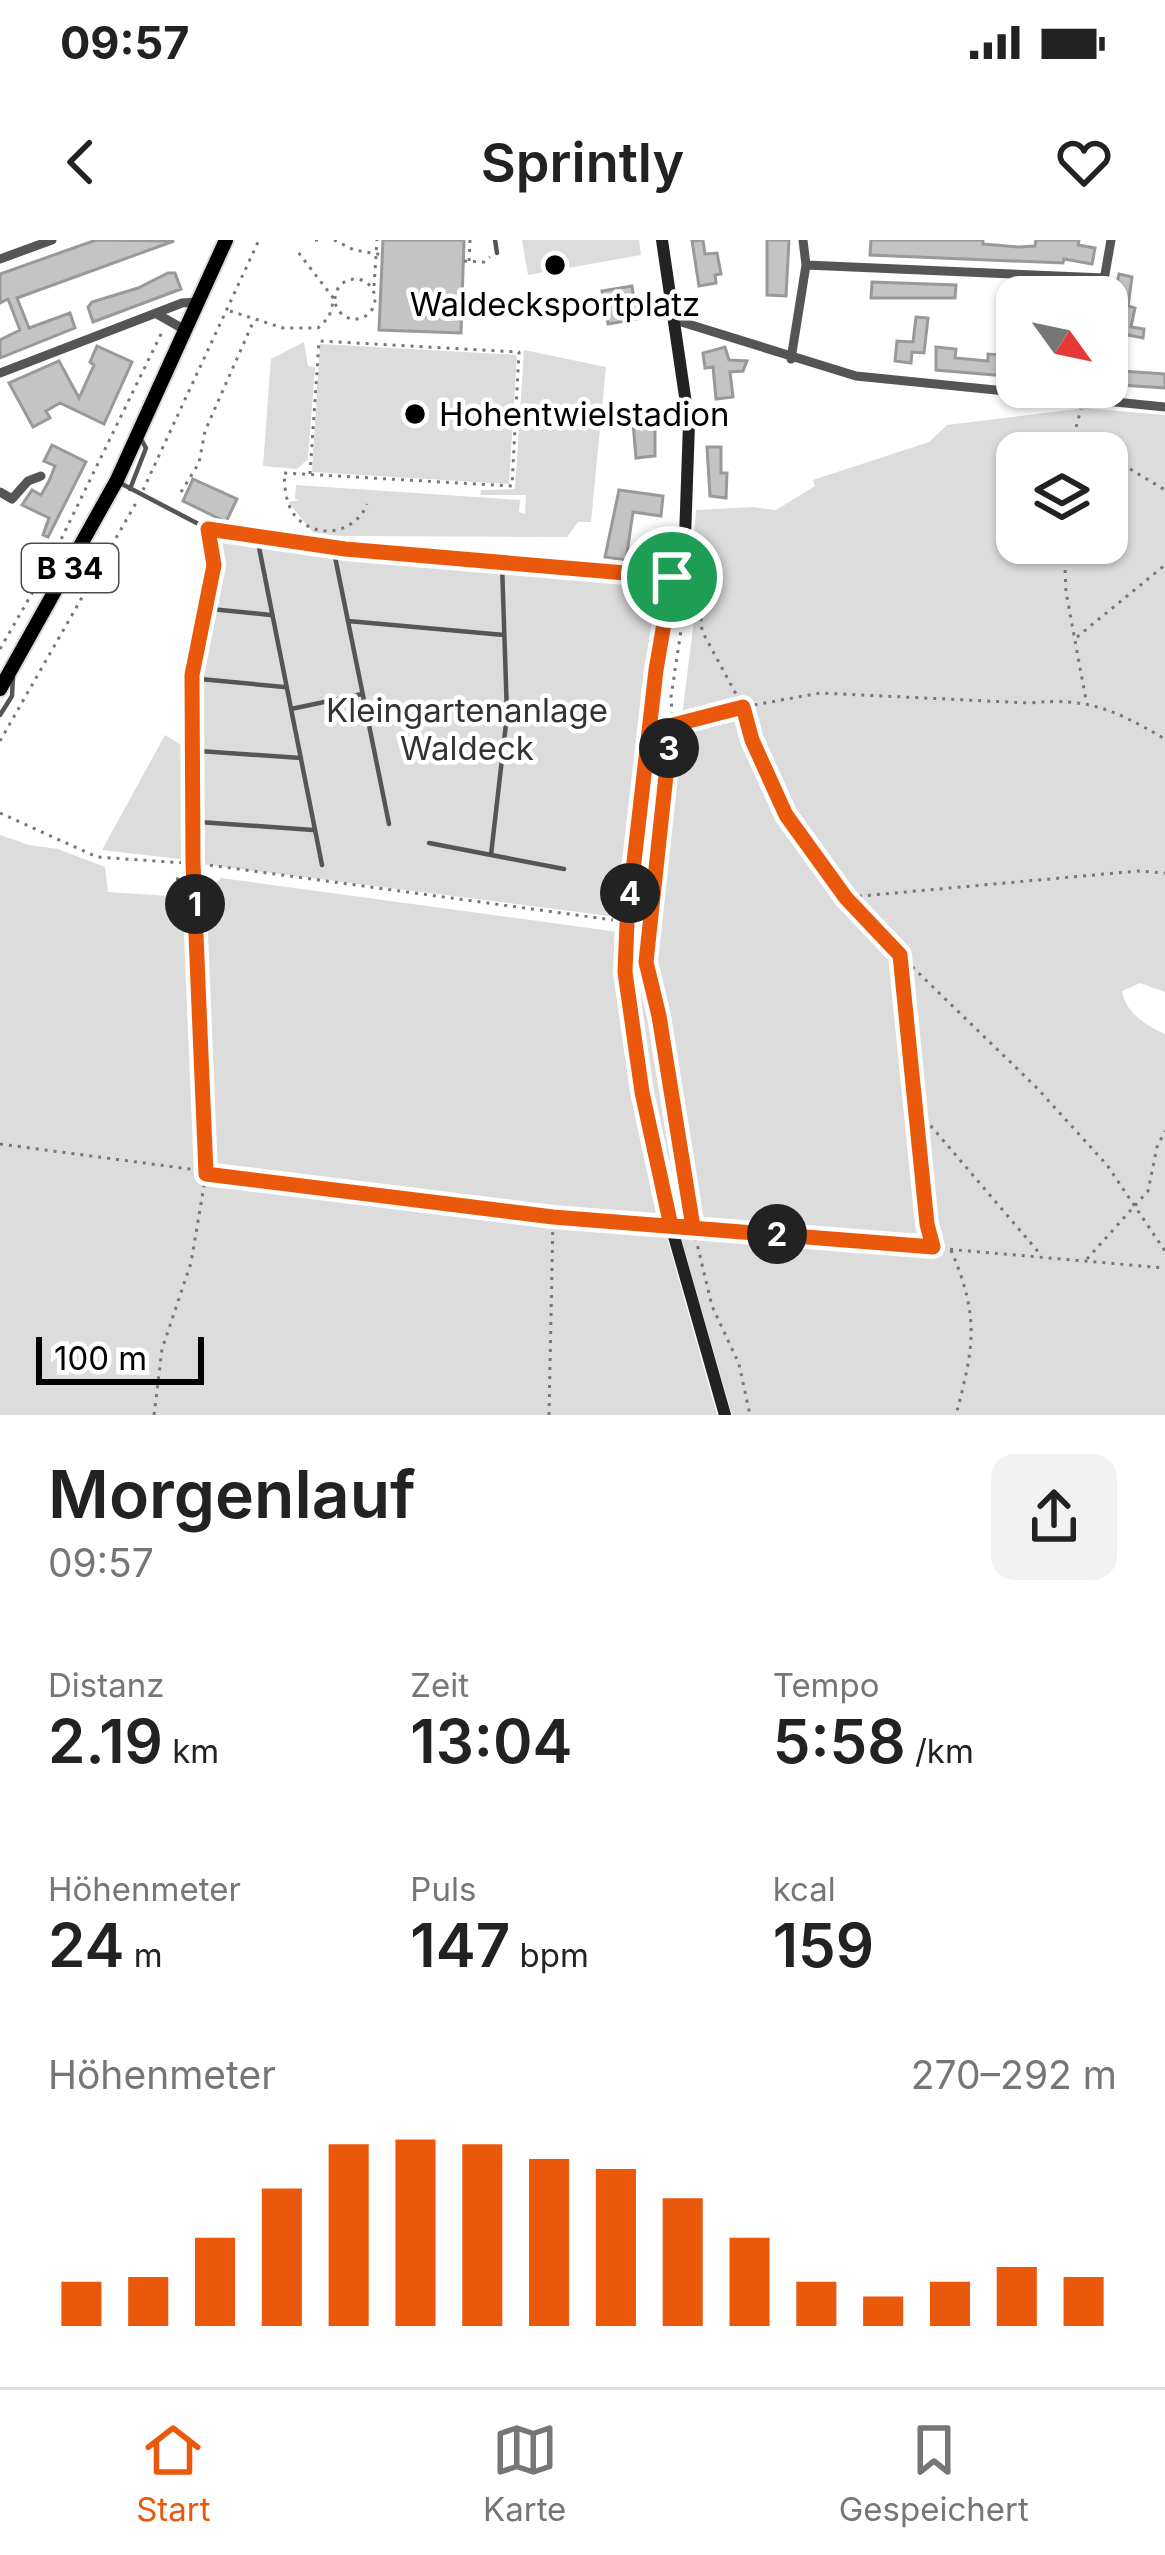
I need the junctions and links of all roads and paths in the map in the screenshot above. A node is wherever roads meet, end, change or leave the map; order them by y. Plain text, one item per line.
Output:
1 (52, 240) edge
2 (226, 240) edge
3 (259, 240) edge
4 (334, 240) edge
5 (376, 240) edge
6 (470, 240) edge
7 (495, 240) edge
8 (662, 240) edge
9 (803, 240) edge
10 (1111, 240) edge
11 (298, 252) dead end
12 (496, 253) joint
13 (375, 255) junction
14 (382, 256) dead end
15 (0, 259) edge
16 (806, 265) junction
17 (1058, 276) edge
18 (1104, 276) edge
19 (374, 291) junction
20 (334, 299) junction
21 (198, 302) junction
22 (227, 310) junction
23 (157, 314) junction
24 (254, 320) junction
25 (675, 320) junction
26 (169, 321) junction
27 (185, 330) junction
28 (791, 358) junction
29 (0, 374) edge
30 (996, 392) edge
31 (1128, 404) edge
32 (1165, 407) edge
33 (1128, 467) edge
34 (310, 474) junction
35 (41, 476) dead end
36 (124, 485) junction
37 (1165, 490) edge
38 (0, 492) edge
39 (182, 492) dead end
40 (140, 495) junction
41 (368, 504) dead end
42 (208, 529) junction
43 (257, 536) junction
44 (333, 547) junction
45 (502, 564) junction
46 (1065, 564) edge
47 (1165, 566) edge
48 (690, 568) dead end
49 (672, 577) junction
50 (698, 587) dead end
51 (211, 609) dead end
52 (272, 615) junction
53 (348, 621) junction
54 (504, 634) junction
55 (1076, 638) junction
56 (0, 649) edge
57 (14, 667) junction
58 (200, 679) dead end
59 (286, 687) junction
60 (0, 689) edge
61 (364, 694) junction
62 (1086, 702) junction
63 (743, 707) junction
64 (291, 709) junction
65 (0, 716) edge
66 (673, 725) junction
67 (1165, 739) edge
68 (0, 742) edge
69 (199, 751) dead end
70 (301, 758) junction
71 (0, 813) edge
72 (199, 823) dead end
73 (389, 824) dead end
74 (315, 830) junction
75 (429, 843) dead end
76 (491, 855) junction
77 (193, 863) junction
78 (322, 865) dead end
79 (564, 868) dead end
80 (1165, 873) edge
81 (194, 877) junction
82 (176, 879) dead end
83 (846, 898) junction
84 (627, 923) junction
85 (900, 955) junction
86 (916, 1108) junction
87 (1165, 1131) edge
88 (0, 1144) edge
89 (206, 1174) junction
90 (1134, 1205) junction
91 (553, 1217) junction
92 (671, 1226) junction
93 (693, 1227) junction
94 (933, 1247) junction
95 (951, 1249) junction
96 (1165, 1251) edge
97 (1042, 1257) junction
98 (1086, 1261) junction
99 (1165, 1268) edge
100 (154, 1415) edge
101 (549, 1415) edge
102 (724, 1415) edge
103 (750, 1415) edge
104 (956, 1415) edge

1 - 15 street
2 - 21 main road, B 34
3 - 22 path
4 - 13 path
5 - 13 path
6 - 12 path
7 - 12 lane
8 - 25 main road
9 - 16 street
10 - 18 street
11 - 20 path
13 - 14 path
13 - 19 path
16 - 17 street
16 - 28 street
19 - 20 path
19 - 20 path
20 - 24 path
21 - 23 street
21 - 27 main road, B 34
22 - 24 path
22 - 40 path
23 - 26 street
23 - 29 street
24 - 39 path
25 - 28 street
25 - 49 main road
26 - 27 street
26 - 56 path
27 - 36 main road, B 34
28 - 30 street
31 - 32 street
33 - 37 path
34 - 34 path
34 - 41 path
35 - 38 street
36 - 40 lane
36 - 57 main road, B 34
40 - 42 lane
40 - 68 path
42 - 43 lane
42 - 77 lane
43 - 44 lane
43 - 52 lane
44 - 45 lane
44 - 53 lane
45 - 49 lane
45 - 54 lane
46 - 55 path
47 - 55 path
48 - 66 path
49 - 84 main road
50 - 63 path
51 - 52 lane
52 - 59 lane
53 - 54 lane
53 - 61 lane
54 - 76 lane
55 - 62 path
57 - 60 main road, B 34
57 - 65 lane
58 - 59 lane
59 - 64 lane
61 - 64 lane
61 - 73 lane
62 - 63 path
62 - 67 path
63 - 66 path
63 - 83 path
64 - 70 lane
66 - 93 path
69 - 70 lane
70 - 74 lane
71 - 77 path
72 - 74 lane
74 - 78 lane
75 - 76 lane
76 - 79 lane
77 - 81 path
77 - 84 path
80 - 83 path
81 - 82 path
81 - 89 path
83 - 85 path
84 - 92 main road
85 - 86 path
85 - 90 path
86 - 94 path
86 - 97 path
87 - 90 path
88 - 89 path
89 - 91 path
89 - 100 path
90 - 96 path
90 - 98 path
91 - 92 path
91 - 101 path
92 - 93 path
92 - 102 main road
93 - 94 path
93 - 103 path
94 - 95 path
95 - 97 path
95 - 104 path
97 - 98 path
98 - 99 path

